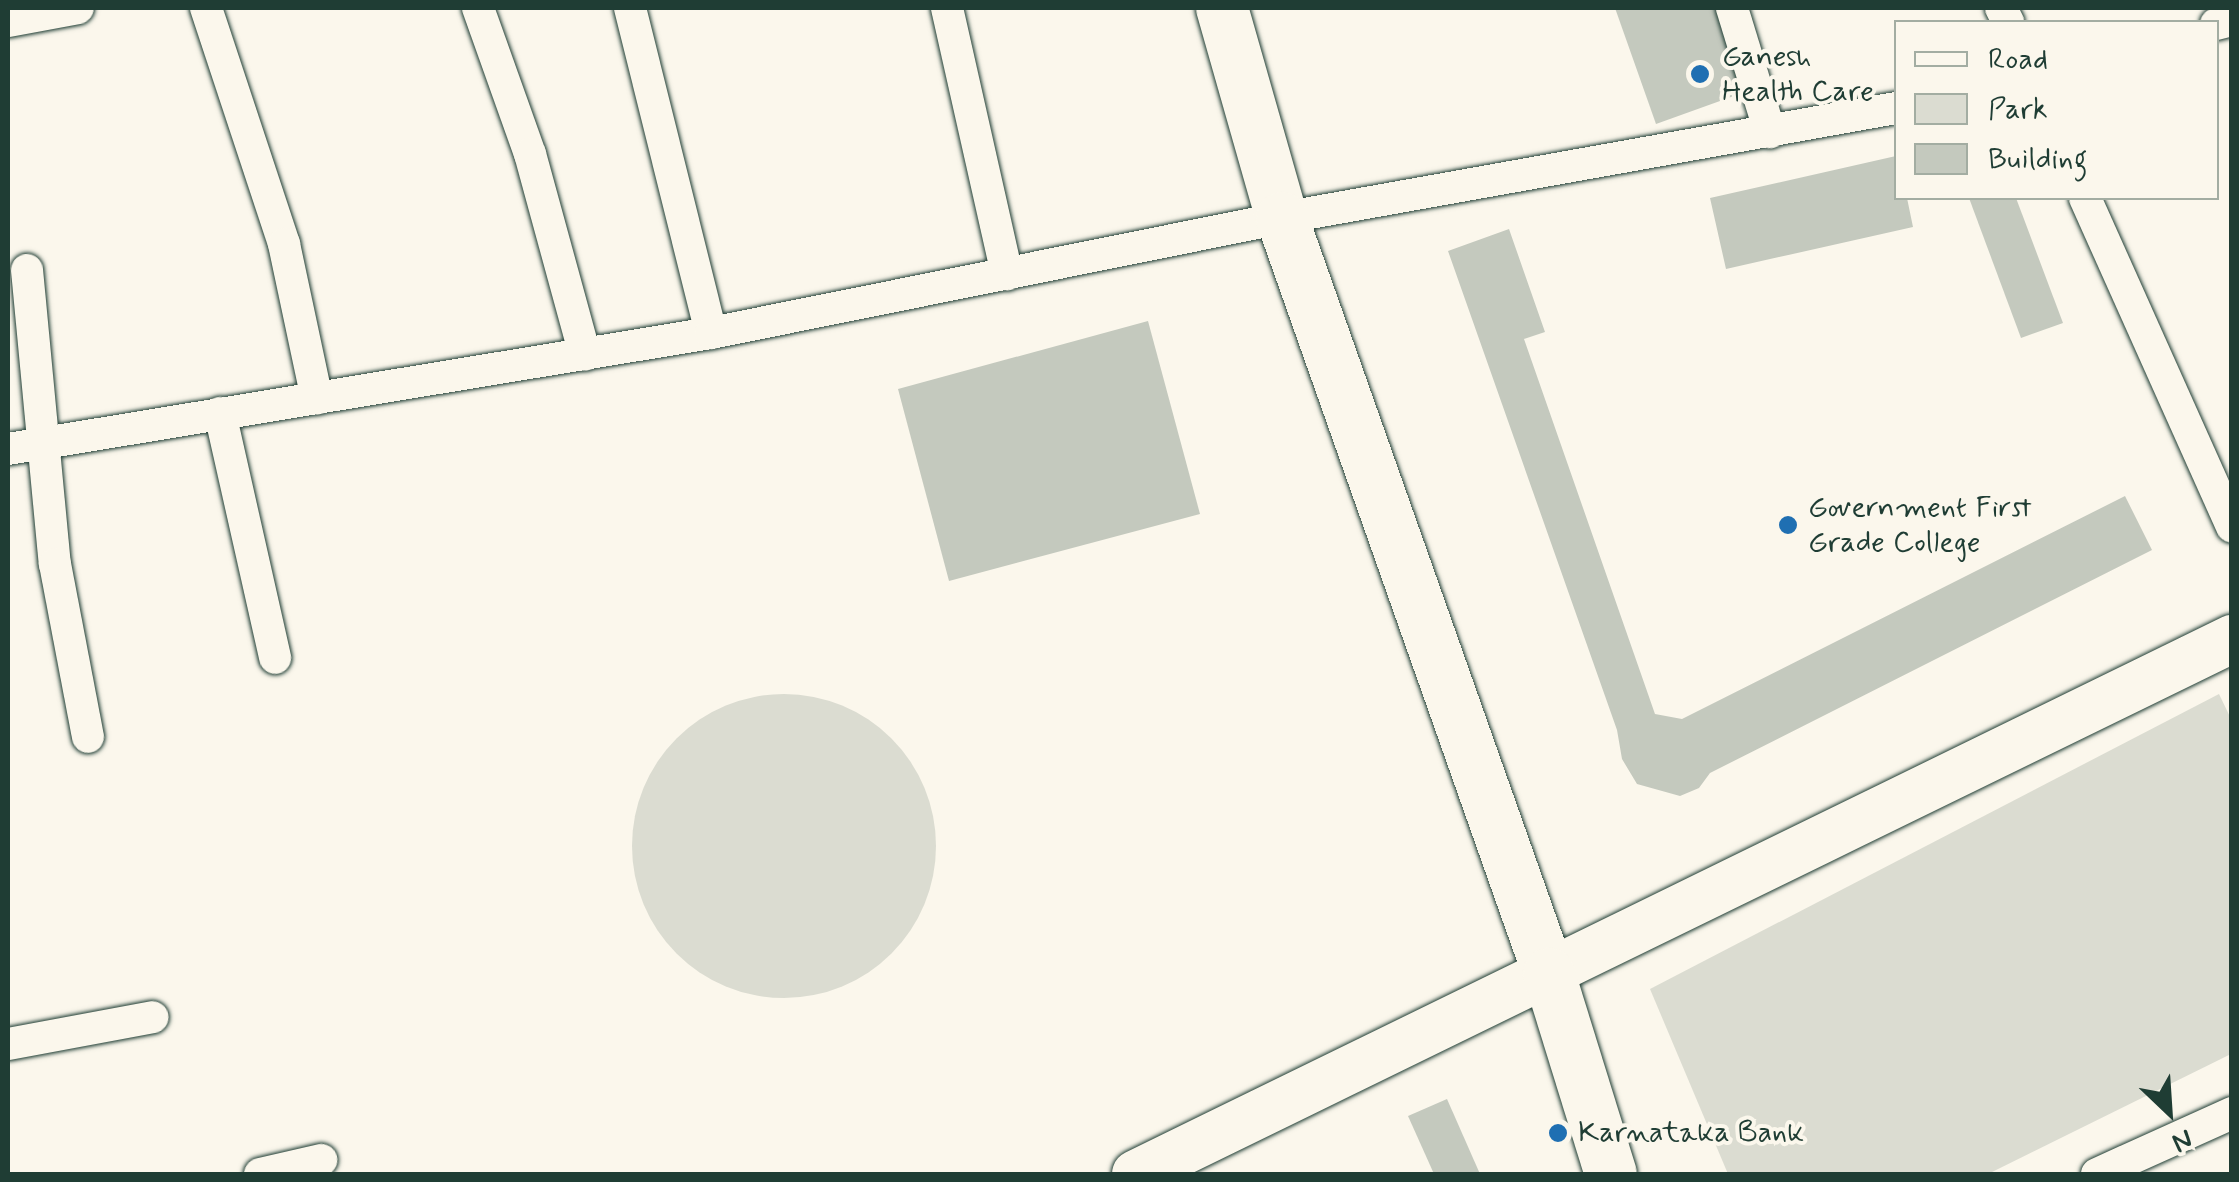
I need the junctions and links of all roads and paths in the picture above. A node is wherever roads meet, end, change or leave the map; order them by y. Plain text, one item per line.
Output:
1 (78, 8) edge
2 (206, 8) edge
3 (478, 8) edge
4 (630, 8) edge
5 (947, 8) edge
6 (1222, 8) edge
7 (1732, 8) edge
8 (8, 21) edge
9 (1894, 108) edge
10 (1770, 132) junction
11 (2086, 200) edge
12 (1282, 218) junction
13 (27, 270) dead end
14 (1007, 274) junction
15 (712, 333) junction
16 (585, 355) junction
17 (317, 399) junction
18 (220, 413) junction
19 (24, 446) edge
20 (2232, 528) edge
21 (2232, 639) edge
22 (275, 658) dead end
23 (88, 737) dead end
24 (1549, 974) junction
25 (152, 1016) dead end
26 (8, 1044) edge
27 (2232, 1113) edge
28 (321, 1160) dead end
29 (260, 1174) edge
30 (1136, 1174) edge
31 (1611, 1174) edge
32 (2097, 1174) edge

1 - 8 street
2 - 17 street
3 - 16 street
4 - 15 street
5 - 14 street
6 - 12 main road
7 - 10 street
9 - 10 street
10 - 12 street
11 - 20 street
12 - 14 street
12 - 24 main road
13 - 19 street
14 - 15 street
15 - 16 street
16 - 17 street
17 - 18 street
18 - 19 street
18 - 22 street
19 - 23 street
21 - 24 street
24 - 30 street
24 - 31 main road
25 - 26 street
27 - 32 street
28 - 29 street

